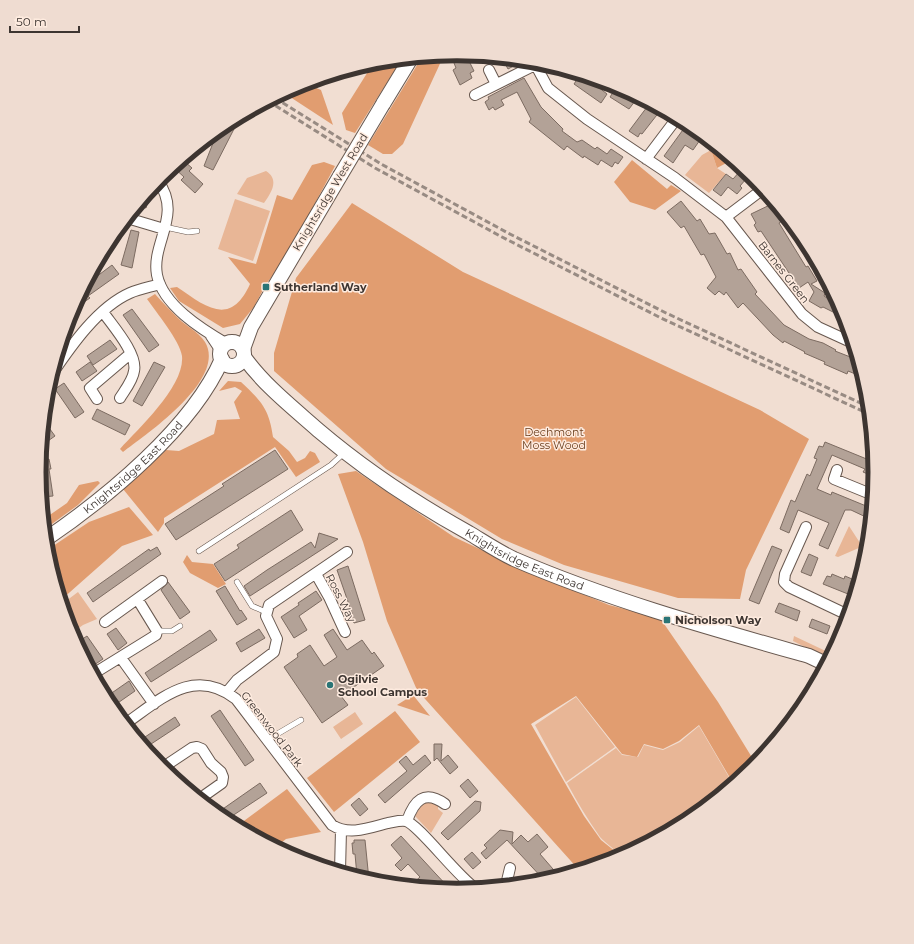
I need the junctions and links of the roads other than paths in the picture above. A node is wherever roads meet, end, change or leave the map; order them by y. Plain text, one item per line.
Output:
1 (407, 65) edge
2 (526, 67) edge
3 (537, 69) edge
4 (489, 70) dead end
5 (496, 84) junction
6 (474, 95) dead end
7 (673, 123) edge
8 (646, 160) junction
9 (161, 187) edge
10 (758, 192) edge
11 (726, 216) junction
12 (133, 220) edge
13 (165, 228) junction
14 (197, 231) dead end
15 (160, 284) junction
16 (103, 312) junction
17 (846, 340) edge
18 (65, 349) edge
19 (130, 354) junction
20 (232, 354) junction
21 (120, 398) dead end
22 (97, 399) dead end
23 (344, 452) junction
24 (837, 470) dead end
25 (867, 493) edge
26 (806, 527) dead end
27 (51, 535) edge
28 (199, 551) dead end
29 (347, 552) dead end
30 (316, 574) junction
31 (162, 581) dead end
32 (237, 582) dead end
33 (138, 600) junction
34 (266, 612) junction
35 (843, 613) edge
36 (105, 622) dead end
37 (180, 626) dead end
38 (157, 631) junction
39 (345, 632) dead end
40 (121, 658) junction
41 (822, 662) edge
42 (98, 672) edge
43 (227, 692) junction
44 (154, 704) junction
45 (301, 720) dead end
46 (130, 721) edge
47 (267, 740) junction
48 (167, 764) edge
49 (205, 795) dead end
50 (445, 804) dead end
51 (407, 822) junction
52 (341, 830) junction
53 (340, 866) edge
54 (510, 868) dead end
55 (507, 879) edge
56 (469, 883) edge

1 - 20 street, Knightsridge West Road, bridge
2 - 5 street
3 - 8 street, Barnes Green
4 - 5 street
5 - 6 street
7 - 8 street
8 - 11 street, Barnes Green
9 - 13 street
10 - 11 street
11 - 17 street, Barnes Green
12 - 13 street
13 - 14 lane
13 - 15 street
15 - 16 street
15 - 20 street
16 - 18 street
16 - 19 street
19 - 21 street
19 - 22 street
20 - 23 street, Knightsridge East Road
20 - 27 street, Knightsridge East Road
23 - 28 lane
23 - 41 street, Knightsridge East Road
24 - 25 street
26 - 35 street
29 - 30 street, Ross Way
30 - 34 street, Ross Way
30 - 39 street, Ross Way
31 - 33 street
32 - 34 lane
33 - 36 street
33 - 38 street
34 - 43 street
37 - 38 lane
38 - 40 street
40 - 42 street
40 - 44 street
43 - 44 street, Greenwood Park
43 - 47 street, Greenwood Park
44 - 46 street, Greenwood Park
45 - 47 lane
47 - 52 street, Greenwood Park
48 - 49 street
50 - 51 street
51 - 52 street
51 - 56 street
52 - 53 street
54 - 55 street

